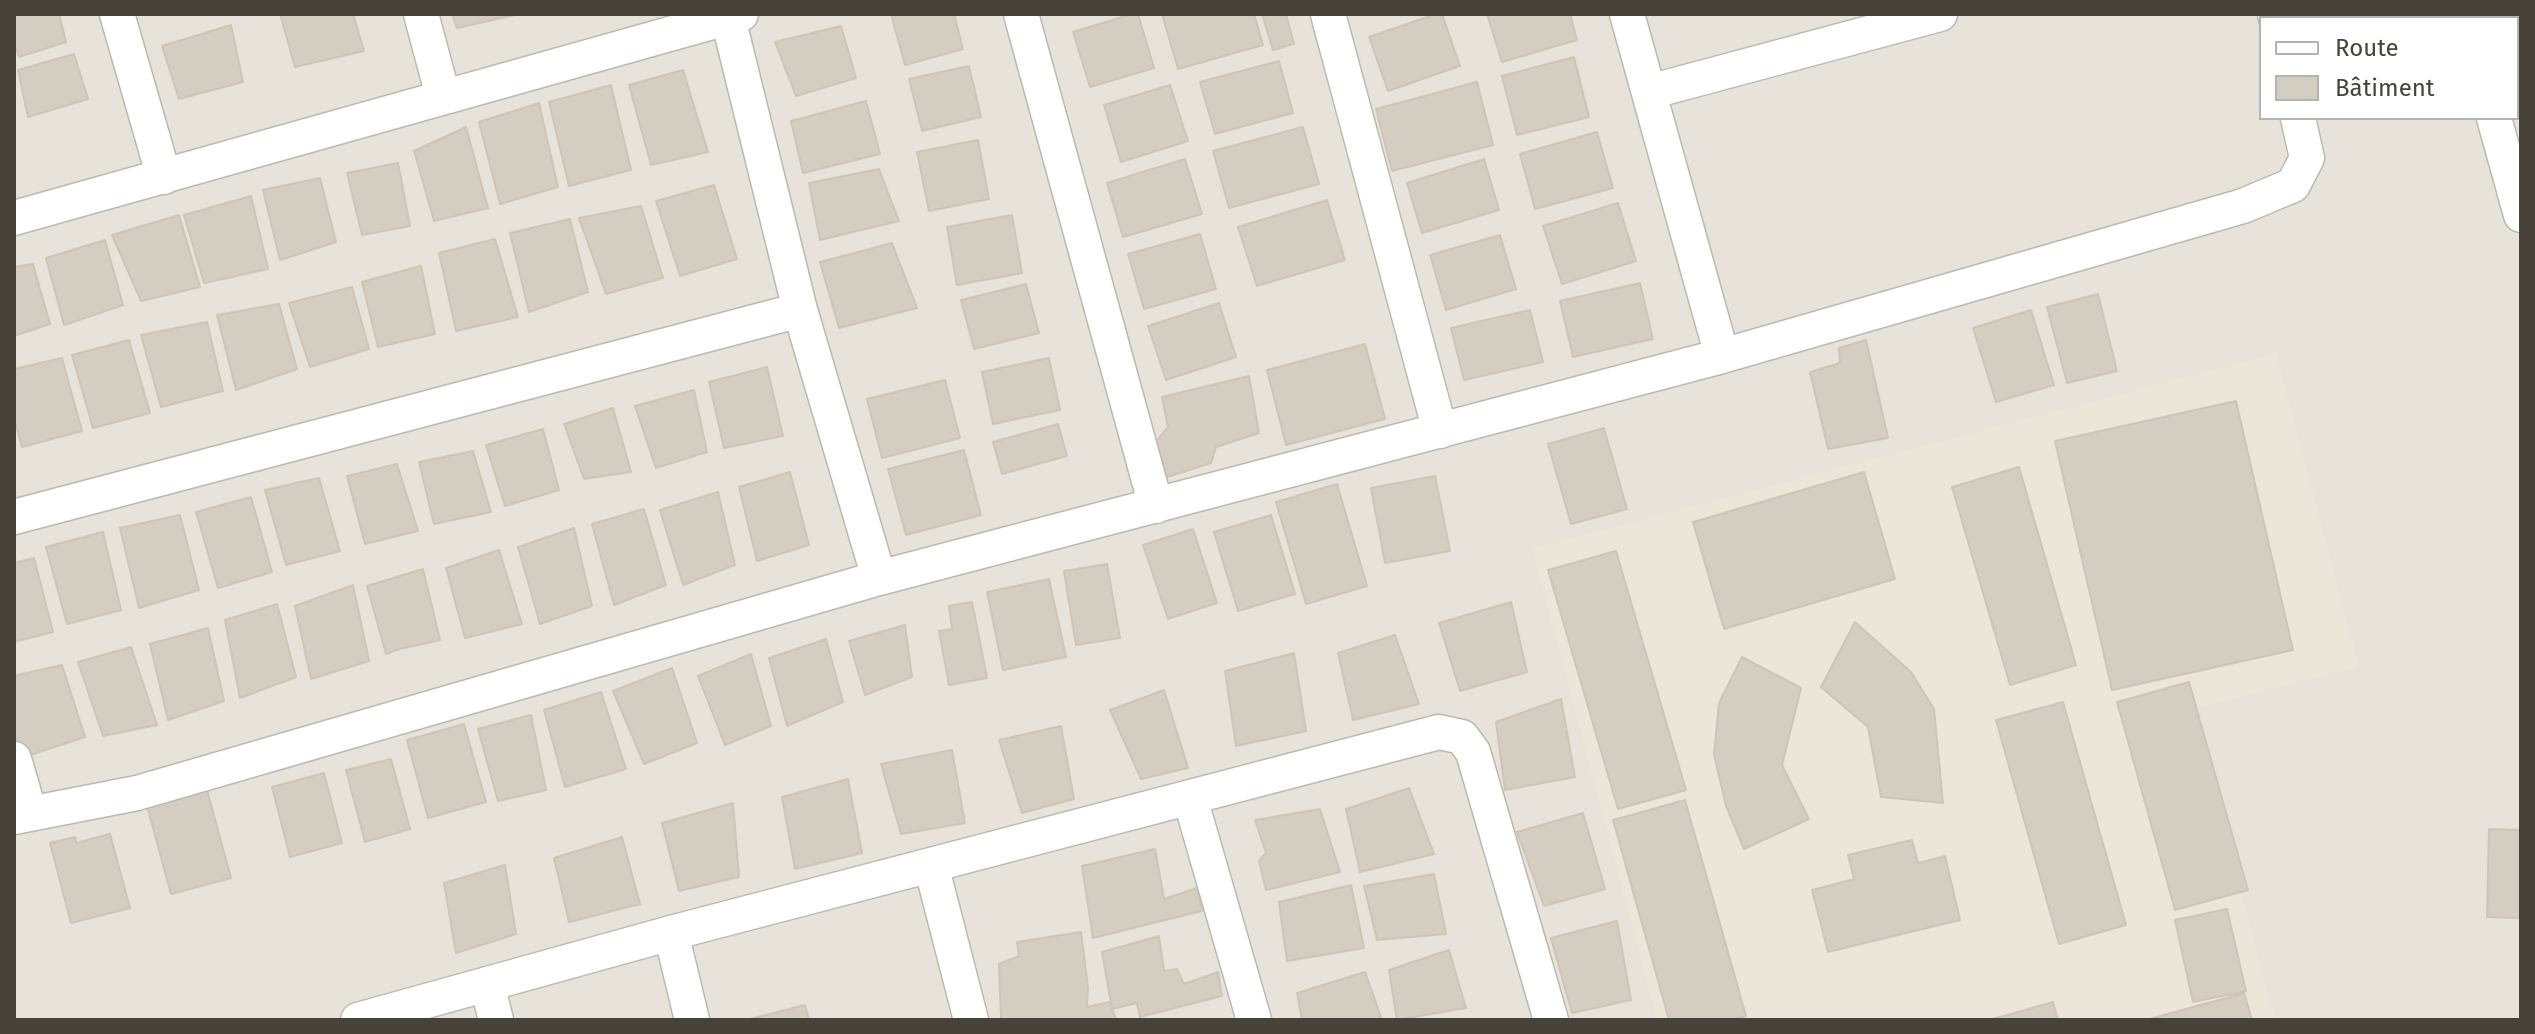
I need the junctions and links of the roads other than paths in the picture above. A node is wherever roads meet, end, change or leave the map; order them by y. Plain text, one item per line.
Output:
1 (117, 14) edge
2 (421, 14) edge
3 (1021, 14) edge
4 (1328, 14) edge
5 (1627, 14) edge
6 (1940, 14) edge
7 (732, 15) edge
8 (1649, 92) junction
9 (443, 96) junction
10 (2298, 120) edge
11 (2495, 120) edge
12 (164, 177) junction
13 (2521, 215) edge
14 (14, 218) edge
15 (800, 310) junction
16 (1722, 356) junction
17 (1440, 431) junction
18 (1156, 506) junction
19 (14, 517) edge
20 (879, 578) junction
21 (14, 759) edge
22 (1190, 798) junction
23 (22, 815) edge
24 (931, 865) junction
25 (671, 933) junction
26 (487, 984) junction
27 (358, 1020) edge
28 (496, 1020) edge
29 (692, 1020) edge
30 (971, 1020) edge
31 (1254, 1020) edge
32 (1551, 1020) edge

1 - 12 street
2 - 9 street
3 - 18 street
4 - 17 street
5 - 8 street
6 - 8 street
7 - 9 street
7 - 15 street
8 - 16 street
9 - 12 street
10 - 16 street
11 - 13 street
12 - 14 street
15 - 19 street
15 - 20 street
16 - 17 street
17 - 18 street
18 - 20 street
20 - 23 street
21 - 23 street
22 - 24 street
22 - 31 street
22 - 32 street
24 - 25 street
24 - 30 street
25 - 26 street
25 - 29 street
26 - 27 street
26 - 28 street

